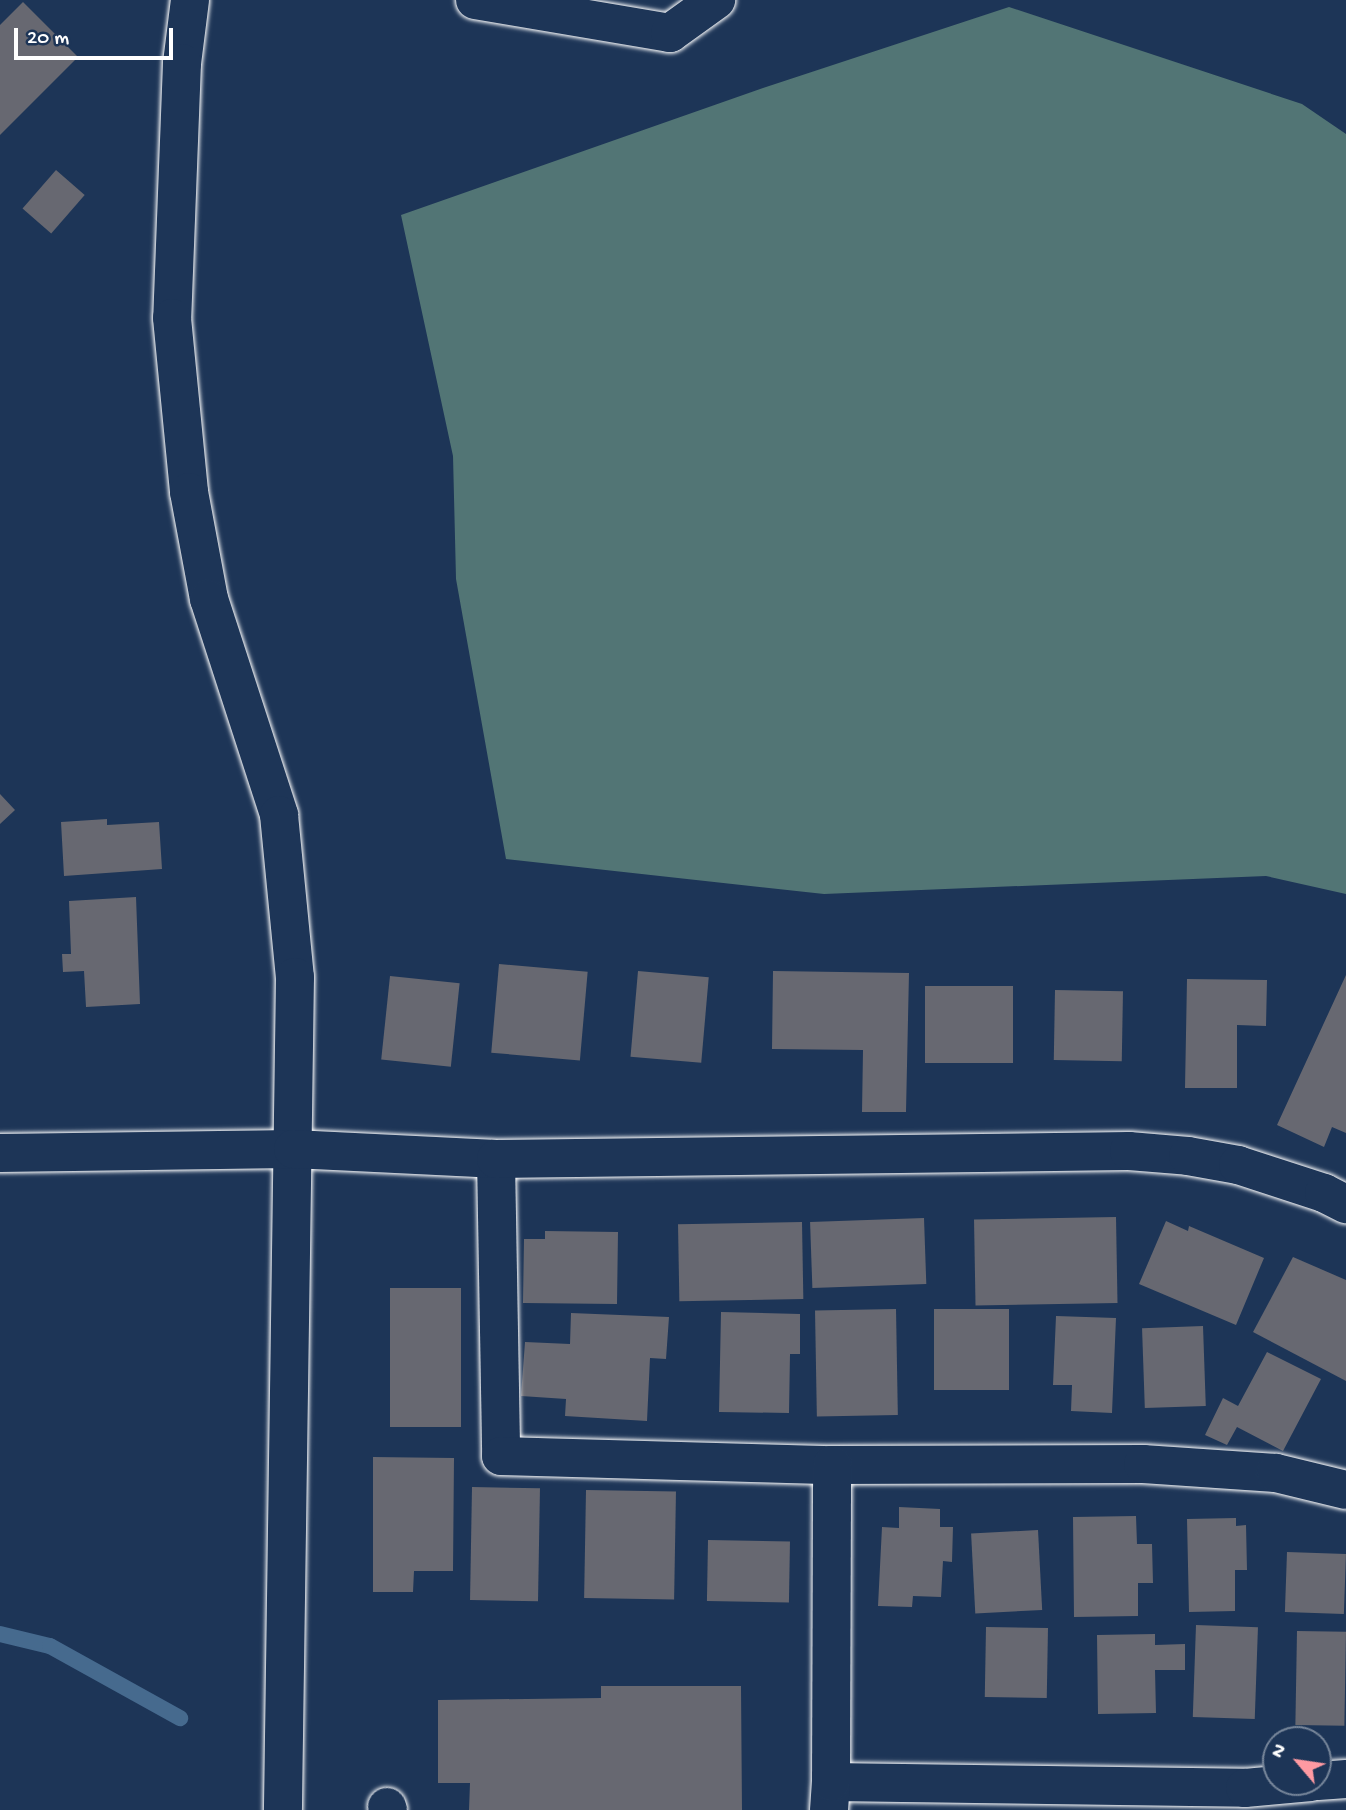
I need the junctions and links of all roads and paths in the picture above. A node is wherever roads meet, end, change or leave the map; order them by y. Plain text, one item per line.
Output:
1 (190, 0) edge
2 (475, 0) edge
3 (716, 0) edge
4 (521, 4) edge
5 (293, 1149) junction
6 (0, 1153) edge
7 (496, 1159) junction
8 (1346, 1204) edge
9 (832, 1465) junction
10 (1346, 1490) edge
11 (1262, 1794) edge
12 (830, 1796) edge
13 (1244, 1799) edge
14 (283, 1810) edge

1 - 5 street
2 - 4 street
3 - 4 street
5 - 6 street
5 - 7 street
5 - 14 street
7 - 8 street
7 - 9 street
9 - 10 street
9 - 12 street
11 - 13 street
12 - 13 street

